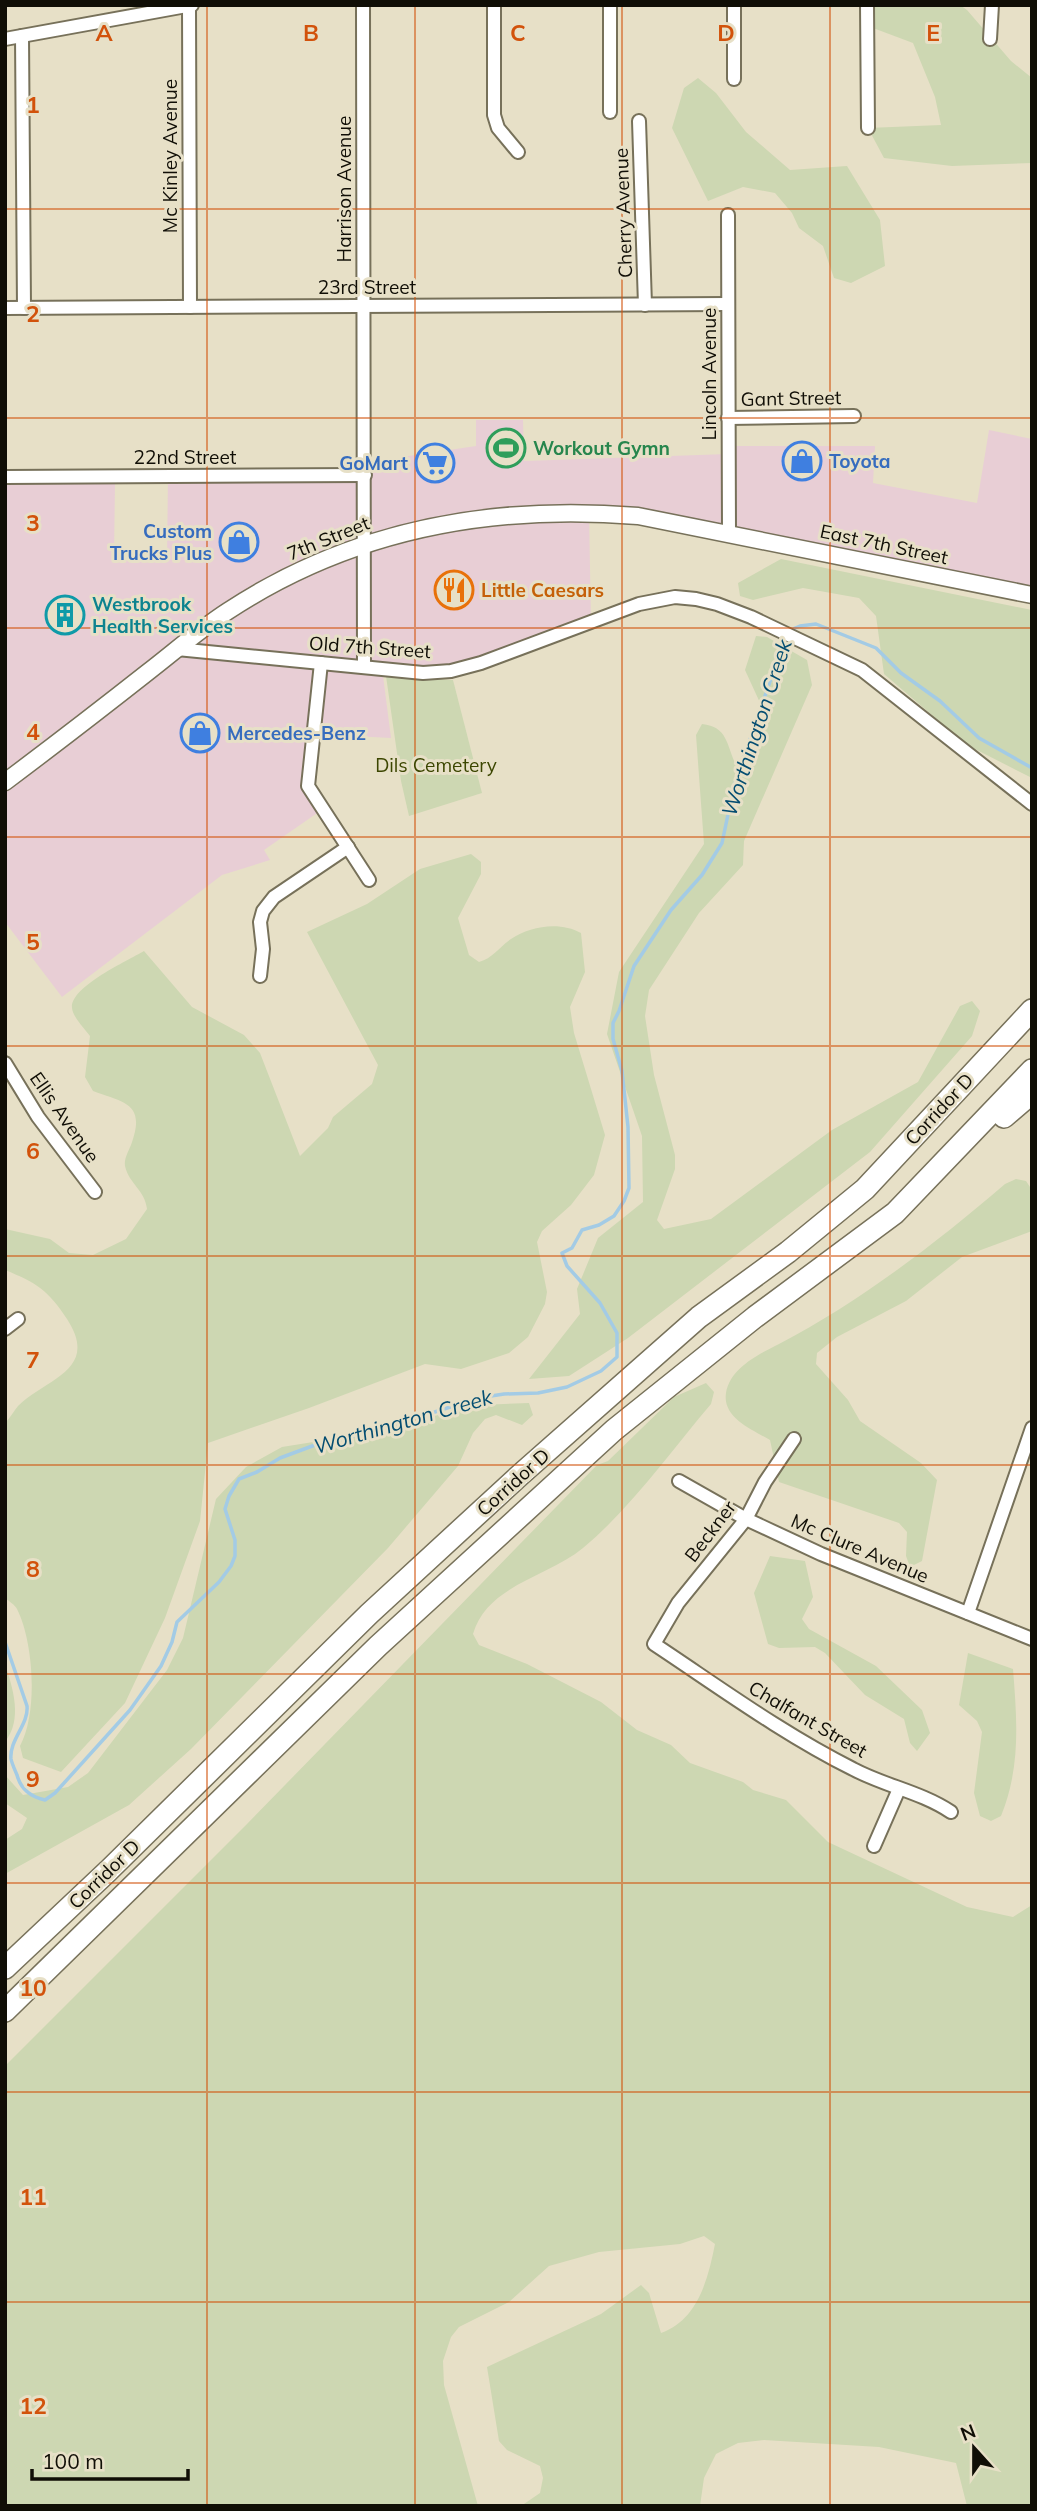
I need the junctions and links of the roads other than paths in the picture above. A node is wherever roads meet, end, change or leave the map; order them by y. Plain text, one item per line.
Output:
1 (363, 5) edge
2 (494, 5) edge
3 (610, 5) edge
4 (734, 5) edge
5 (867, 5) edge
6 (992, 5) edge
7 (191, 6) edge
8 (22, 36) junction
9 (5, 38) edge
10 (990, 39) dead end
11 (734, 79) dead end
12 (610, 113) dead end
13 (639, 121) dead end
14 (868, 128) dead end
15 (518, 152) dead end
16 (728, 215) dead end
17 (728, 304) junction
18 (645, 305) junction
19 (364, 306) junction
20 (24, 307) junction
21 (190, 307) junction
22 (5, 308) edge
23 (854, 416) dead end
24 (728, 418) junction
25 (365, 475) junction
26 (5, 477) edge
27 (729, 533) junction
28 (365, 543) junction
29 (1032, 595) edge
30 (177, 649) junction
31 (321, 663) junction
32 (364, 667) junction
33 (5, 782) edge
34 (1032, 804) edge
35 (348, 847) junction
36 (369, 880) dead end
37 (260, 976) dead end
38 (1032, 992) edge
39 (1032, 1010) edge
40 (5, 1063) edge
41 (1032, 1070) edge
42 (964, 1082) junction
43 (1032, 1093) edge
44 (95, 1192) dead end
45 (895, 1213) junction
46 (18, 1319) dead end
47 (5, 1329) edge
48 (1032, 1427) edge
49 (793, 1439) dead end
50 (679, 1481) dead end
51 (746, 1519) junction
52 (968, 1613) junction
53 (1032, 1639) edge
54 (654, 1644) joint
55 (899, 1789) junction
56 (951, 1812) dead end
57 (874, 1846) dead end
58 (5, 1968) edge
59 (5, 2011) edge

1 - 19 street, Harrison Avenue
2 - 15 street
3 - 12 street
4 - 11 street
5 - 14 street
6 - 10 street
7 - 8 street
7 - 21 street, Mc Kinley Avenue
8 - 9 street
8 - 20 street
13 - 18 street, Cherry Avenue
16 - 17 street, Lincoln Avenue
17 - 18 street, 23rd Street
17 - 24 street, Lincoln Avenue
18 - 19 street, 23rd Street
19 - 21 street, 23rd Street
19 - 25 street, Harrison Avenue
20 - 21 street, 23rd Street
20 - 22 street, 23rd Street
23 - 24 street, Gant Street
24 - 27 street, Lincoln Avenue
25 - 26 street, 22nd Street
25 - 28 street, Harrison Avenue
27 - 28 main road, 7th Street
27 - 29 main road, East 7th Street
28 - 30 main road, 7th Street
28 - 32 street, Harrison Avenue
30 - 31 street, Old 7th Street
30 - 33 main road, 7th Street
31 - 32 street, Old 7th Street
31 - 35 street
32 - 34 street, Old 7th Street
35 - 36 street
35 - 37 street
38 - 42 highway
39 - 42 highway, Corridor D
40 - 44 street, Ellis Avenue
41 - 45 highway, Corridor D
42 - 58 highway, Corridor D
43 - 45 highway
45 - 59 highway, Corridor D
46 - 47 street
48 - 52 street
49 - 51 street, Beckner
50 - 51 street, Mc Clure Avenue
51 - 52 street, Mc Clure Avenue
51 - 54 street, Beckner
52 - 53 street, Mc Clure Avenue
54 - 55 street, Chalfant Street
55 - 56 street, Chalfant Street
55 - 57 street

